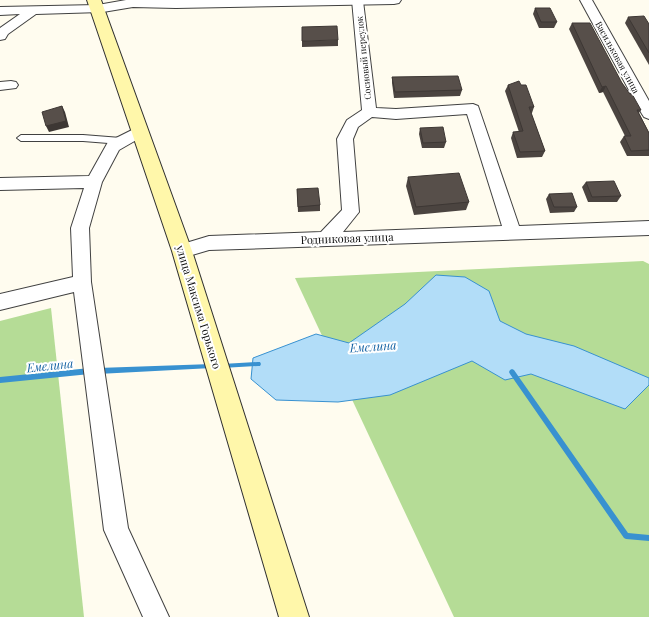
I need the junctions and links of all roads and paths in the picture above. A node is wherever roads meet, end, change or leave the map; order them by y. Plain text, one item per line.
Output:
1 (394, 0) edge
2 (586, 0) edge
3 (133, 1) edge
4 (357, 1) edge
5 (95, 4) edge
6 (34, 10) junction
7 (0, 11) edge
8 (0, 36) edge
9 (369, 112) junction
10 (649, 114) edge
11 (130, 136) junction
12 (21, 138) dead end
13 (94, 182) junction
14 (0, 184) edge
15 (649, 228) edge
16 (514, 233) junction
17 (325, 239) junction
18 (182, 251) junction
19 (82, 282) junction
20 (0, 302) edge
21 (156, 617) edge
22 (294, 617) edge

1 - 4 street
2 - 10 street, Васильковая улица
3 - 4 street
3 - 5 street
4 - 9 street, Сосновый переулок
5 - 6 street
5 - 11 main road, улица Максима Горького
6 - 7 street
6 - 8 street
9 - 16 street
9 - 17 street, Сосновый переулок
11 - 12 lane
11 - 13 street
11 - 18 main road, улица Максима Горького
13 - 14 street
13 - 19 street
15 - 16 street, Родниковая улица
16 - 17 street, Родниковая улица
17 - 18 street, Родниковая улица
18 - 22 main road, улица Максима Горького
19 - 20 street
19 - 21 street

